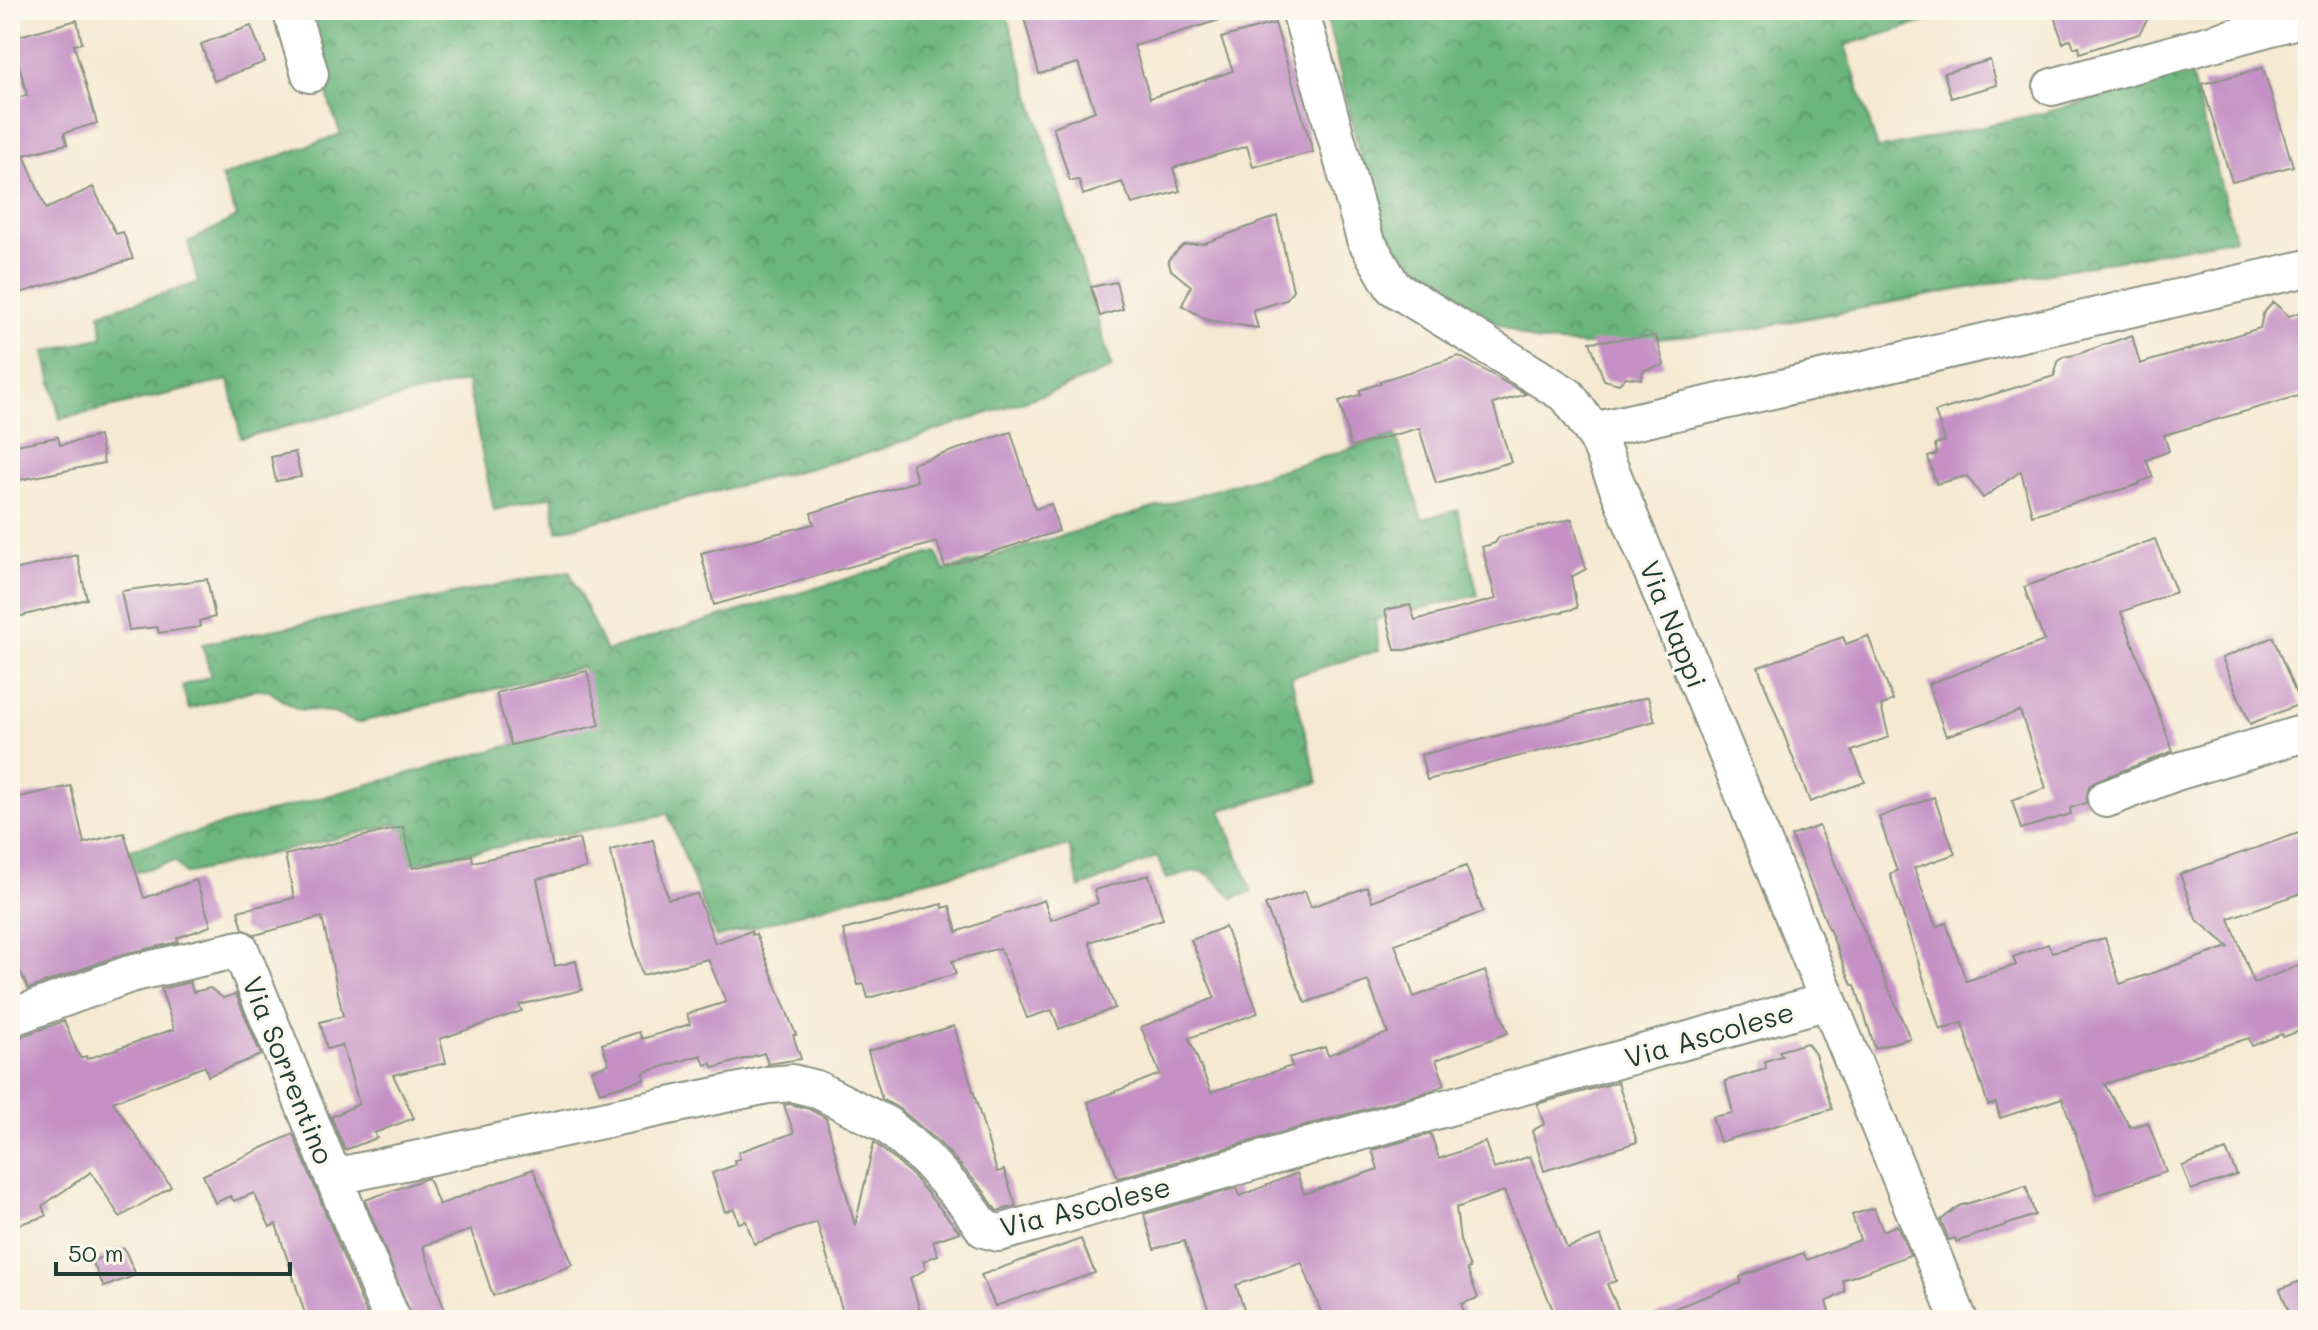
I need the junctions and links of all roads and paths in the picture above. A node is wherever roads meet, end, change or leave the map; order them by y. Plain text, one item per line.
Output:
1 (291, 10) edge
2 (1300, 10) edge
3 (2308, 17) edge
4 (310, 74) dead end
5 (2052, 87) dead end
6 (2308, 268) edge
7 (1593, 431) junction
8 (2308, 732) edge
9 (2106, 799) dead end
10 (1828, 1001) junction
11 (12, 1014) edge
12 (333, 1177) junction
13 (392, 1320) edge
14 (1959, 1320) edge

1 - 4 street
2 - 7 street, Via Nappi
3 - 5 street
6 - 7 street
7 - 10 street, Via Nappi
8 - 9 street
10 - 12 street, Via Ascolese
10 - 14 street, Via Nappi
11 - 12 street, Via Sorrentino
12 - 13 street, Via Sorrentino

